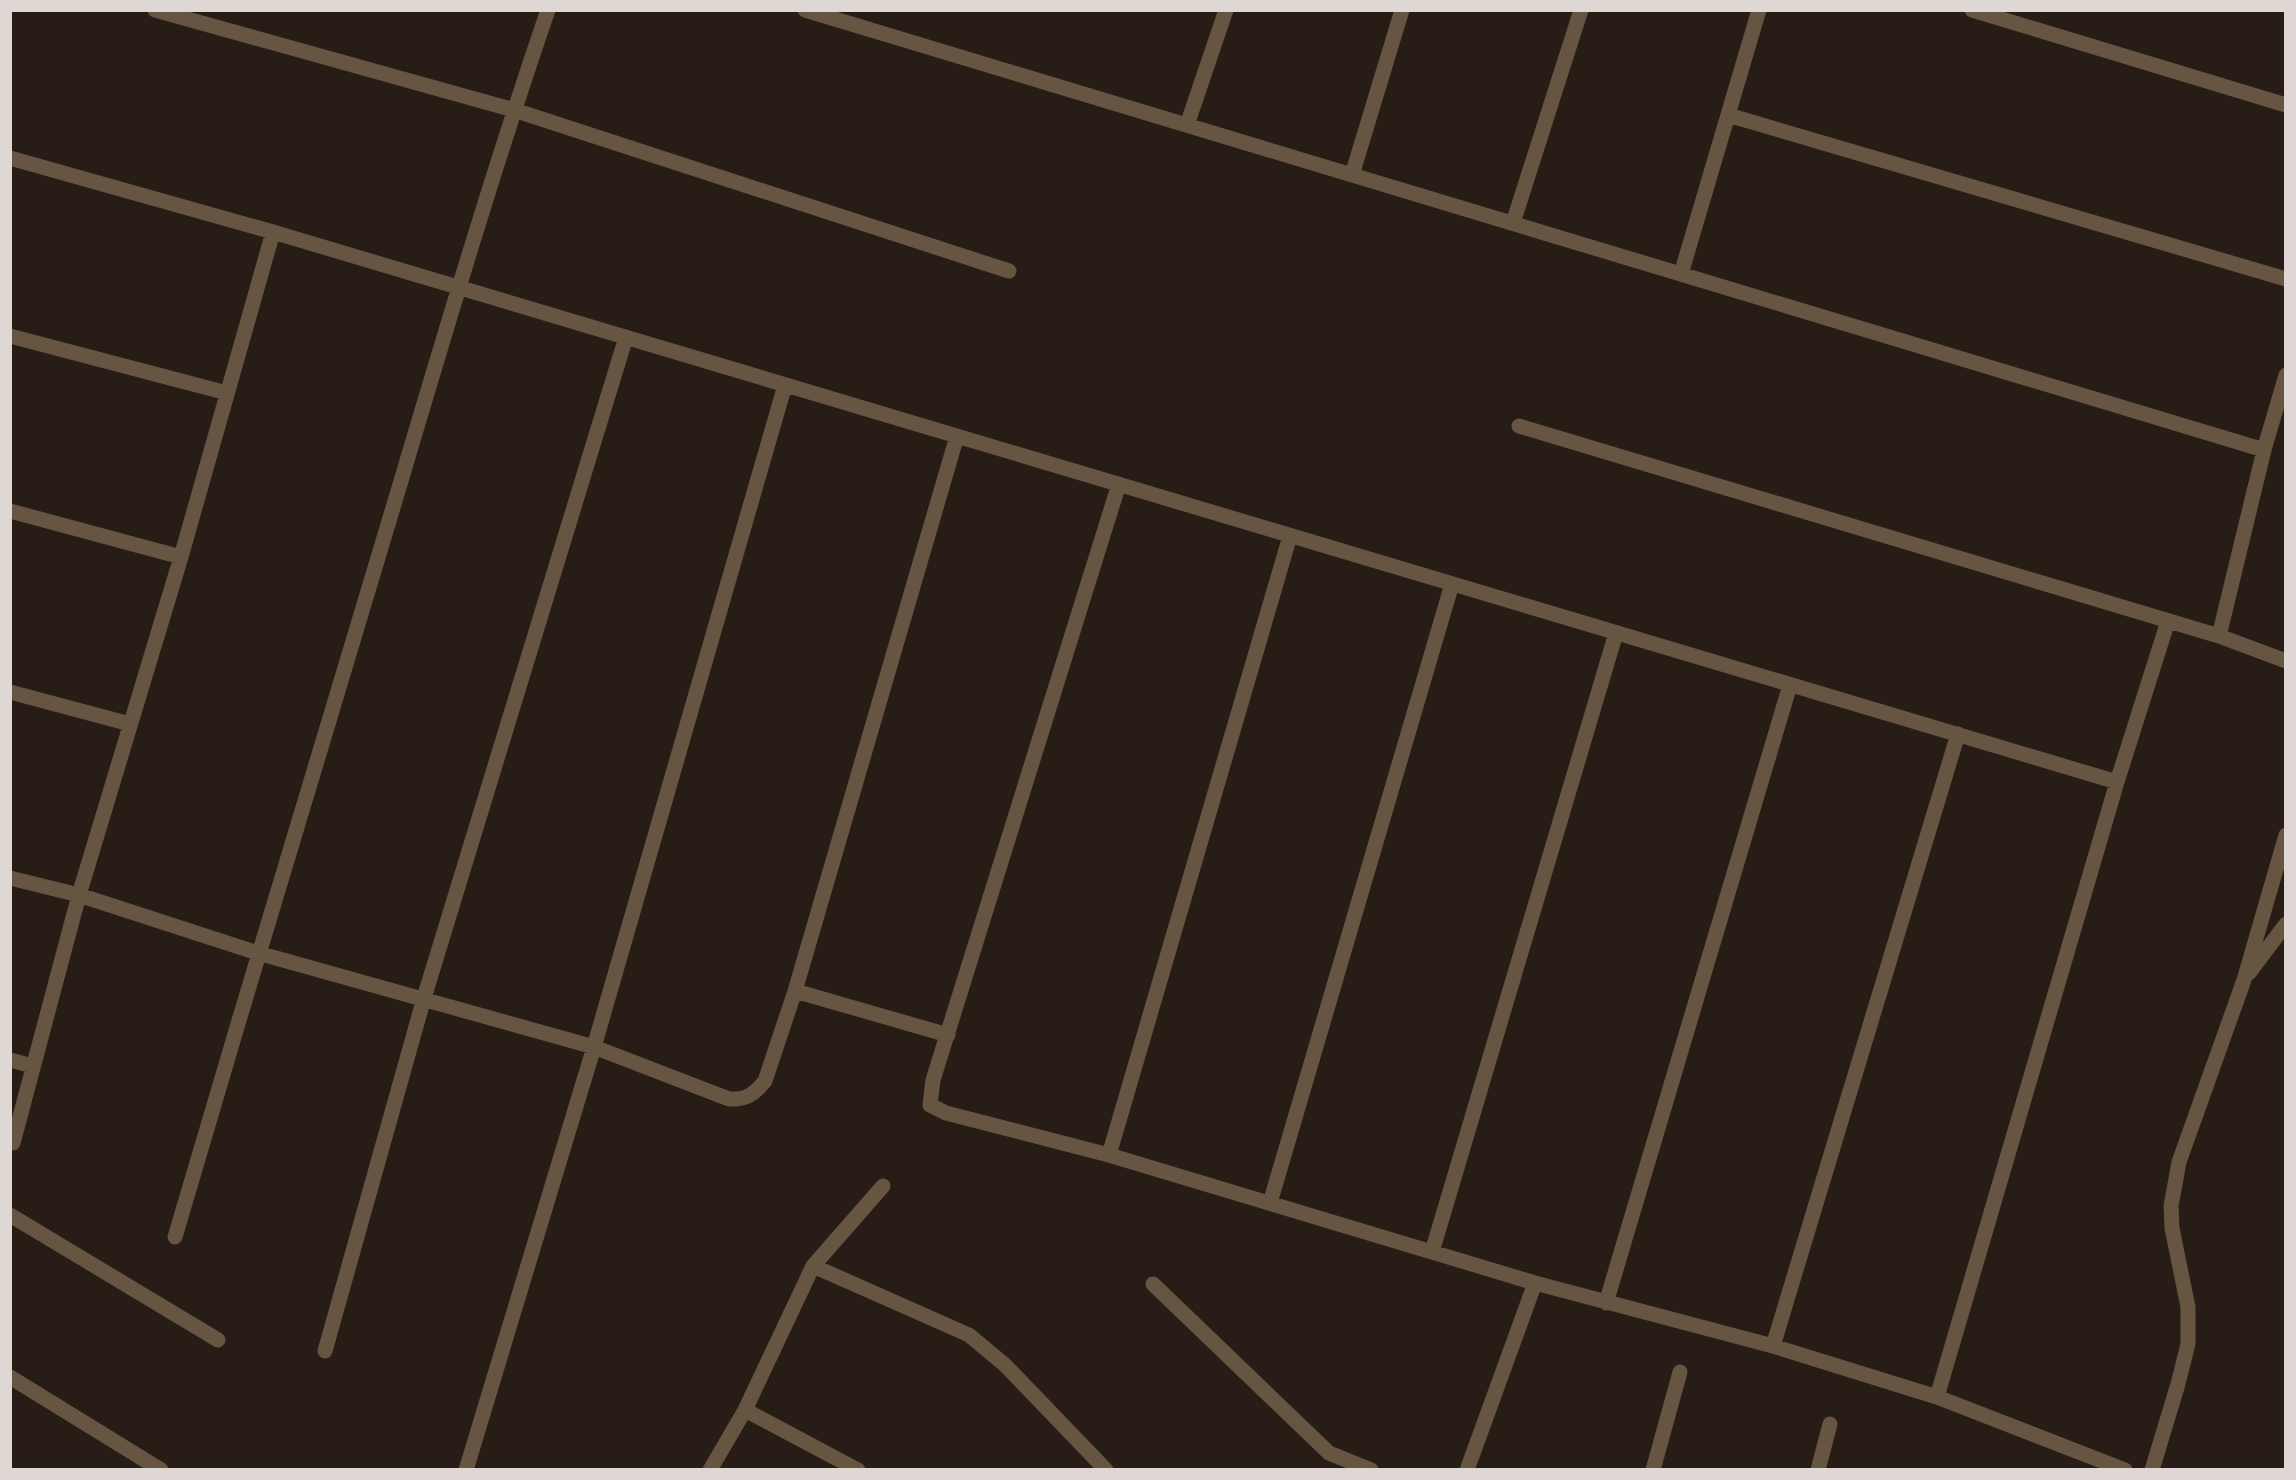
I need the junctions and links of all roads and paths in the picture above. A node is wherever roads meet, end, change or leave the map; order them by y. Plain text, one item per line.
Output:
1 (155, 10) edge
2 (548, 10) edge
3 (805, 10) edge
4 (1226, 10) edge
5 (1402, 10) edge
6 (1581, 10) edge
7 (1759, 10) edge
8 (1972, 10) edge
9 (2286, 105) edge
10 (514, 111) junction
11 (1728, 115) junction
12 (1187, 125) junction
13 (10, 158) edge
14 (1352, 175) junction
15 (1512, 223) junction
16 (273, 232) junction
17 (1008, 272) dead end
18 (1681, 274) junction
19 (2286, 279) edge
20 (459, 288) junction
21 (10, 336) edge
22 (626, 337) junction
23 (2286, 375) edge
24 (785, 385) junction
25 (227, 393) junction
26 (1519, 426) dead end
27 (957, 436) junction
28 (2264, 450) junction
29 (1119, 484) junction
30 (10, 511) edge
31 (1290, 536) junction
32 (181, 558) junction
33 (1452, 584) junction
34 (2168, 621) junction
35 (1616, 633) junction
36 (2218, 636) junction
37 (2286, 661) edge
38 (1790, 685) junction
39 (10, 692) edge
40 (130, 724) junction
41 (1958, 734) junction
42 (2117, 782) junction
43 (2286, 835) edge
44 (10, 878) edge
45 (79, 895) junction
46 (2286, 924) edge
47 (258, 953) junction
48 (2244, 980) junction
49 (795, 991) junction
50 (424, 998) junction
51 (948, 1035) junction
52 (594, 1047) junction
53 (10, 1060) edge
54 (33, 1066) junction
55 (13, 1143) dead end
56 (1109, 1155) junction
57 (883, 1185) dead end
58 (1270, 1203) junction
59 (10, 1215) edge
60 (175, 1237) dead end
61 (1432, 1252) junction
62 (813, 1266) junction
63 (1535, 1283) junction
64 (1153, 1284) dead end
65 (1606, 1303) junction
66 (218, 1340) dead end
67 (1773, 1346) junction
68 (325, 1351) dead end
69 (1680, 1372) dead end
70 (10, 1377) edge
71 (1937, 1397) junction
72 (745, 1410) junction
73 (1830, 1424) dead end
74 (161, 1470) edge
75 (466, 1470) edge
76 (710, 1470) edge
77 (858, 1470) edge
78 (1106, 1470) edge
79 (1371, 1470) edge
80 (1467, 1470) edge
81 (1653, 1470) edge
82 (1818, 1470) edge
83 (2125, 1470) edge
84 (2152, 1470) edge

1 - 10 street
2 - 10 street
3 - 12 street
4 - 12 street
5 - 14 street
6 - 15 street
7 - 11 street
8 - 9 street
10 - 17 street
10 - 20 street
11 - 18 street
11 - 19 street
12 - 14 street
13 - 16 street
14 - 15 street
15 - 18 street
16 - 20 street
16 - 25 street
18 - 28 street
20 - 22 street
20 - 47 street
21 - 25 street
22 - 24 street
22 - 50 street
23 - 28 street
24 - 27 street
24 - 52 street
25 - 32 street
26 - 34 street
27 - 29 street
27 - 49 street
28 - 36 street
29 - 31 street
29 - 51 street
30 - 32 street
31 - 33 street
31 - 56 street
32 - 40 street
33 - 35 street
33 - 58 street
34 - 36 street
34 - 42 street
35 - 38 street
35 - 61 street
36 - 37 street
38 - 41 street
38 - 65 street
39 - 40 street
40 - 45 street
41 - 42 street
41 - 67 street
42 - 71 street
43 - 48 street
44 - 45 street
45 - 47 street
45 - 54 street
46 - 48 street
47 - 50 street
47 - 60 street
48 - 84 street
49 - 51 street
49 - 52 street
50 - 52 street
50 - 68 street
51 - 56 street
52 - 75 street
53 - 54 street
54 - 55 street
56 - 58 street
57 - 62 street
58 - 61 street
59 - 66 street
61 - 63 street
62 - 72 street
62 - 78 street
63 - 65 street
63 - 80 street
64 - 79 street
65 - 67 street
67 - 71 street
69 - 81 street
70 - 74 street
71 - 83 street
72 - 76 street
72 - 77 street
73 - 82 street

